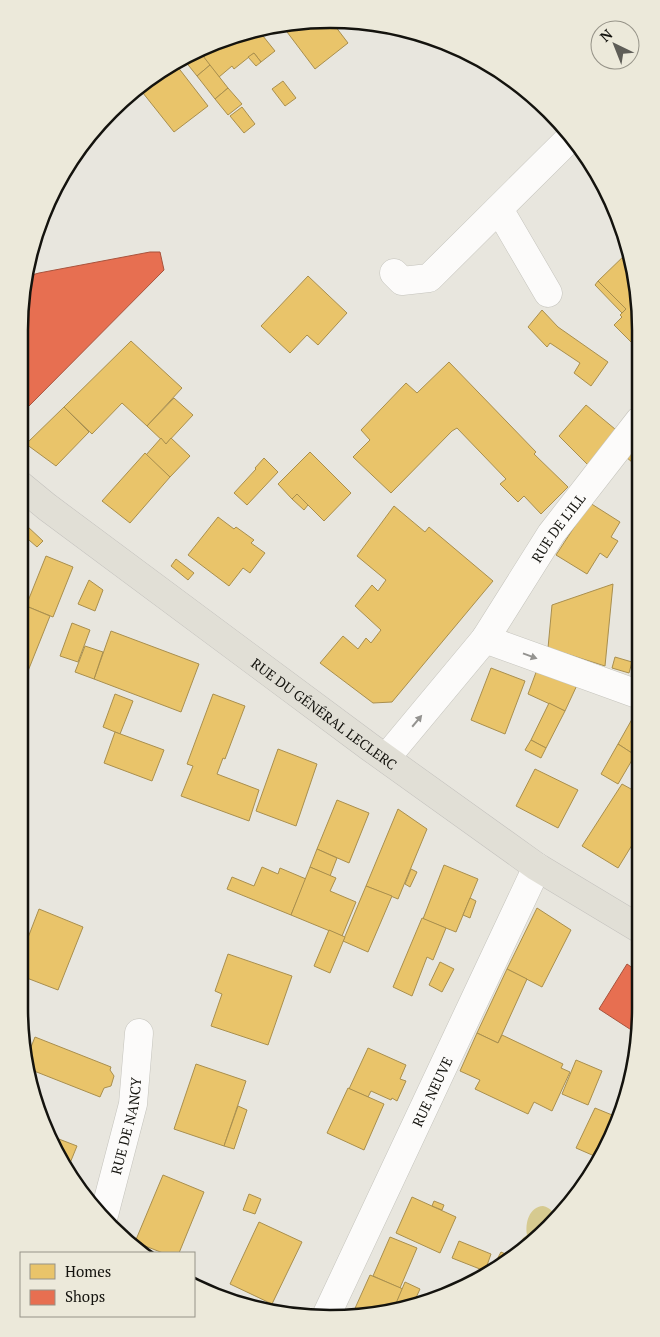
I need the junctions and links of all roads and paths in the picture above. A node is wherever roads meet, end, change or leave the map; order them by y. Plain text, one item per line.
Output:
1 (566, 142) edge
2 (499, 210) junction
3 (394, 273) dead end
4 (548, 293) dead end
5 (632, 430) edge
6 (28, 491) edge
7 (484, 639) junction
8 (632, 692) edge
9 (386, 758) junction
10 (536, 867) junction
11 (632, 924) edge
12 (139, 1033) dead end
13 (106, 1209) edge
14 (329, 1310) edge

1 - 2 street
2 - 3 street
2 - 4 street
5 - 7 street, RUE DE L'ILL
6 - 9 main road, RUE DU GÉNÉRAL LECLERC
7 -> 8 street
9 -> 7 street, RUE DE L'ILL
9 - 10 main road, RUE DU GÉNÉRAL LECLERC
10 - 11 main road, RUE DU GÉNÉRAL LECLERC
10 - 14 street, RUE NEUVE
12 - 13 street, RUE DE NANCY

